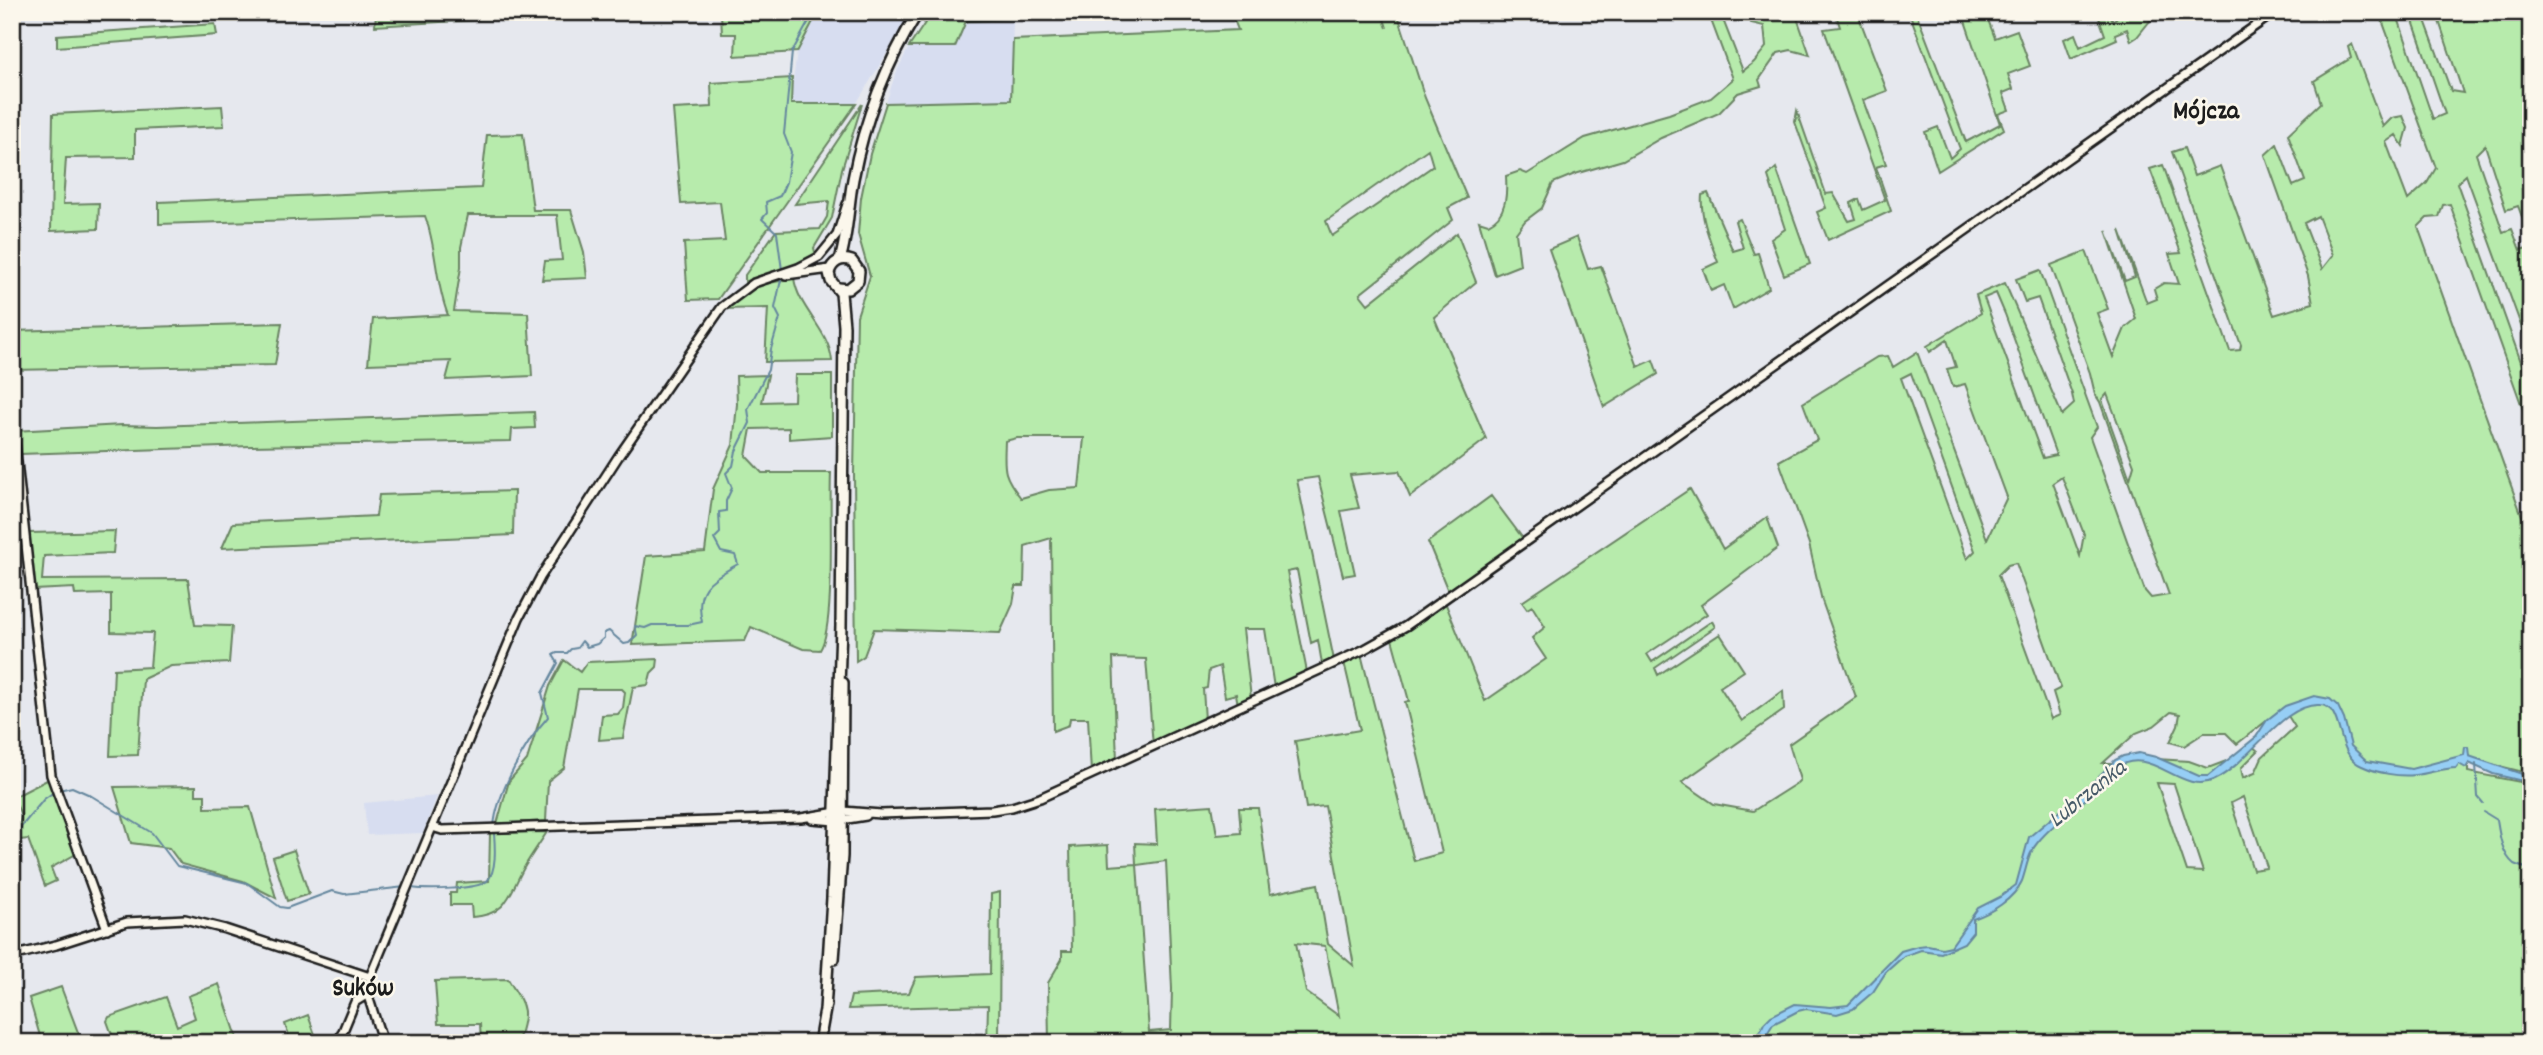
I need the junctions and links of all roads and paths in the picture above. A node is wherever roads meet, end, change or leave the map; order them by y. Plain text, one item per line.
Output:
1 (918, 12) edge
2 (926, 12) edge
3 (2275, 12) edge
4 (903, 43) junction
5 (850, 198) junction
6 (844, 260) junction
7 (830, 273) junction
8 (783, 274) junction
9 (844, 288) junction
10 (12, 416) edge
11 (839, 816) junction
12 (432, 827) junction
13 (107, 929) junction
14 (12, 956) edge
15 (370, 978) junction
16 (369, 999) junction
17 (338, 1043) edge
18 (383, 1043) edge
19 (819, 1043) edge

1 - 4 main road
2 - 4 main road
3 - 11 street
4 - 5 main road
5 - 6 main road
5 - 8 street
6 - 7 main road
6 - 9 main road
7 - 8 street
7 - 9 main road
8 - 12 street
9 - 11 main road
10 - 13 street
11 - 12 street
11 - 19 main road
12 - 15 street
13 - 14 street
13 - 15 street
15 - 16 street
16 - 17 street
16 - 18 street

